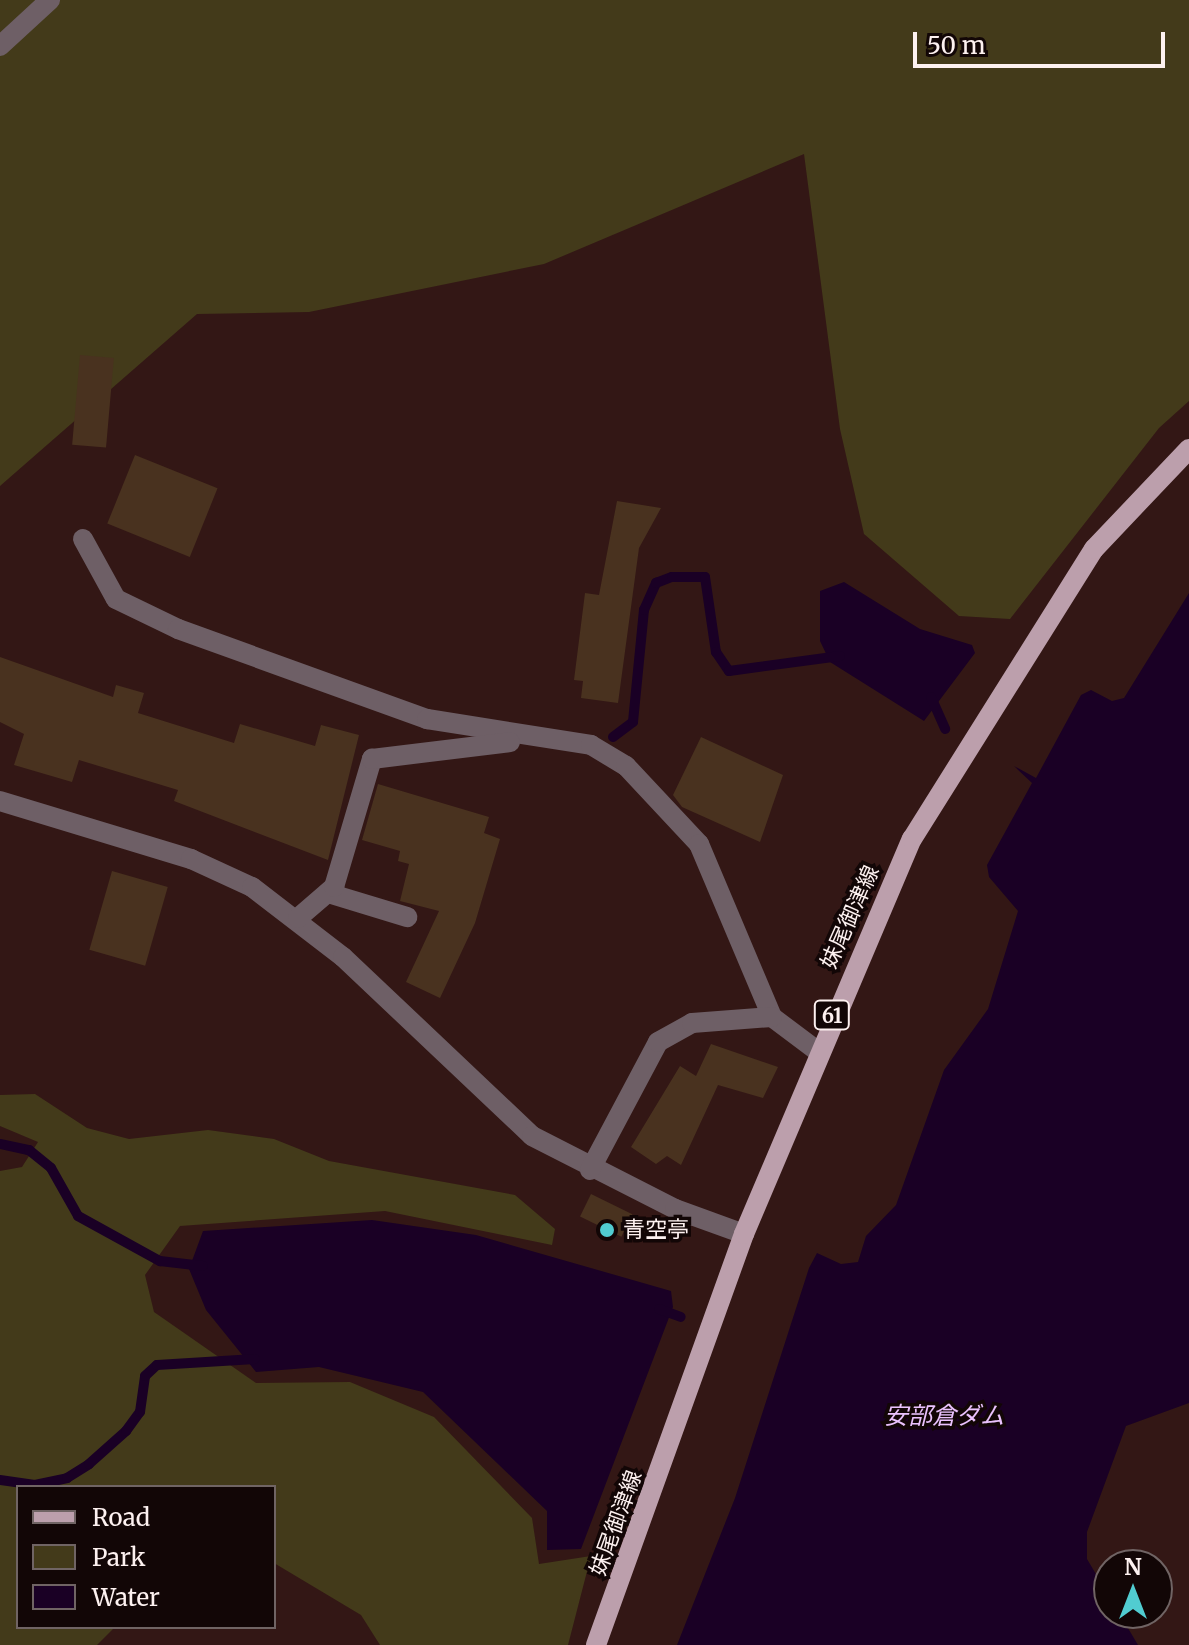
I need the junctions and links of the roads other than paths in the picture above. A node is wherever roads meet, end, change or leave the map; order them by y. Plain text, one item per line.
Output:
1 (50, 0) edge
2 (0, 46) edge
3 (1189, 449) edge
4 (83, 539) dead end
5 (529, 739) junction
6 (0, 801) edge
7 (328, 893) junction
8 (407, 917) dead end
9 (298, 918) junction
10 (772, 1017) junction
11 (816, 1050) junction
12 (590, 1170) junction
13 (744, 1234) junction
14 (596, 1645) edge

1 - 2 street
3 - 11 main road, 妹尾御津線 / 61
4 - 5 street
5 - 7 street
5 - 10 street
6 - 9 street
7 - 8 street
7 - 9 street
9 - 12 street
10 - 11 street
10 - 12 street
11 - 13 main road, 妹尾御津線 / 61
12 - 13 street
13 - 14 main road, 妹尾御津線 / 61

